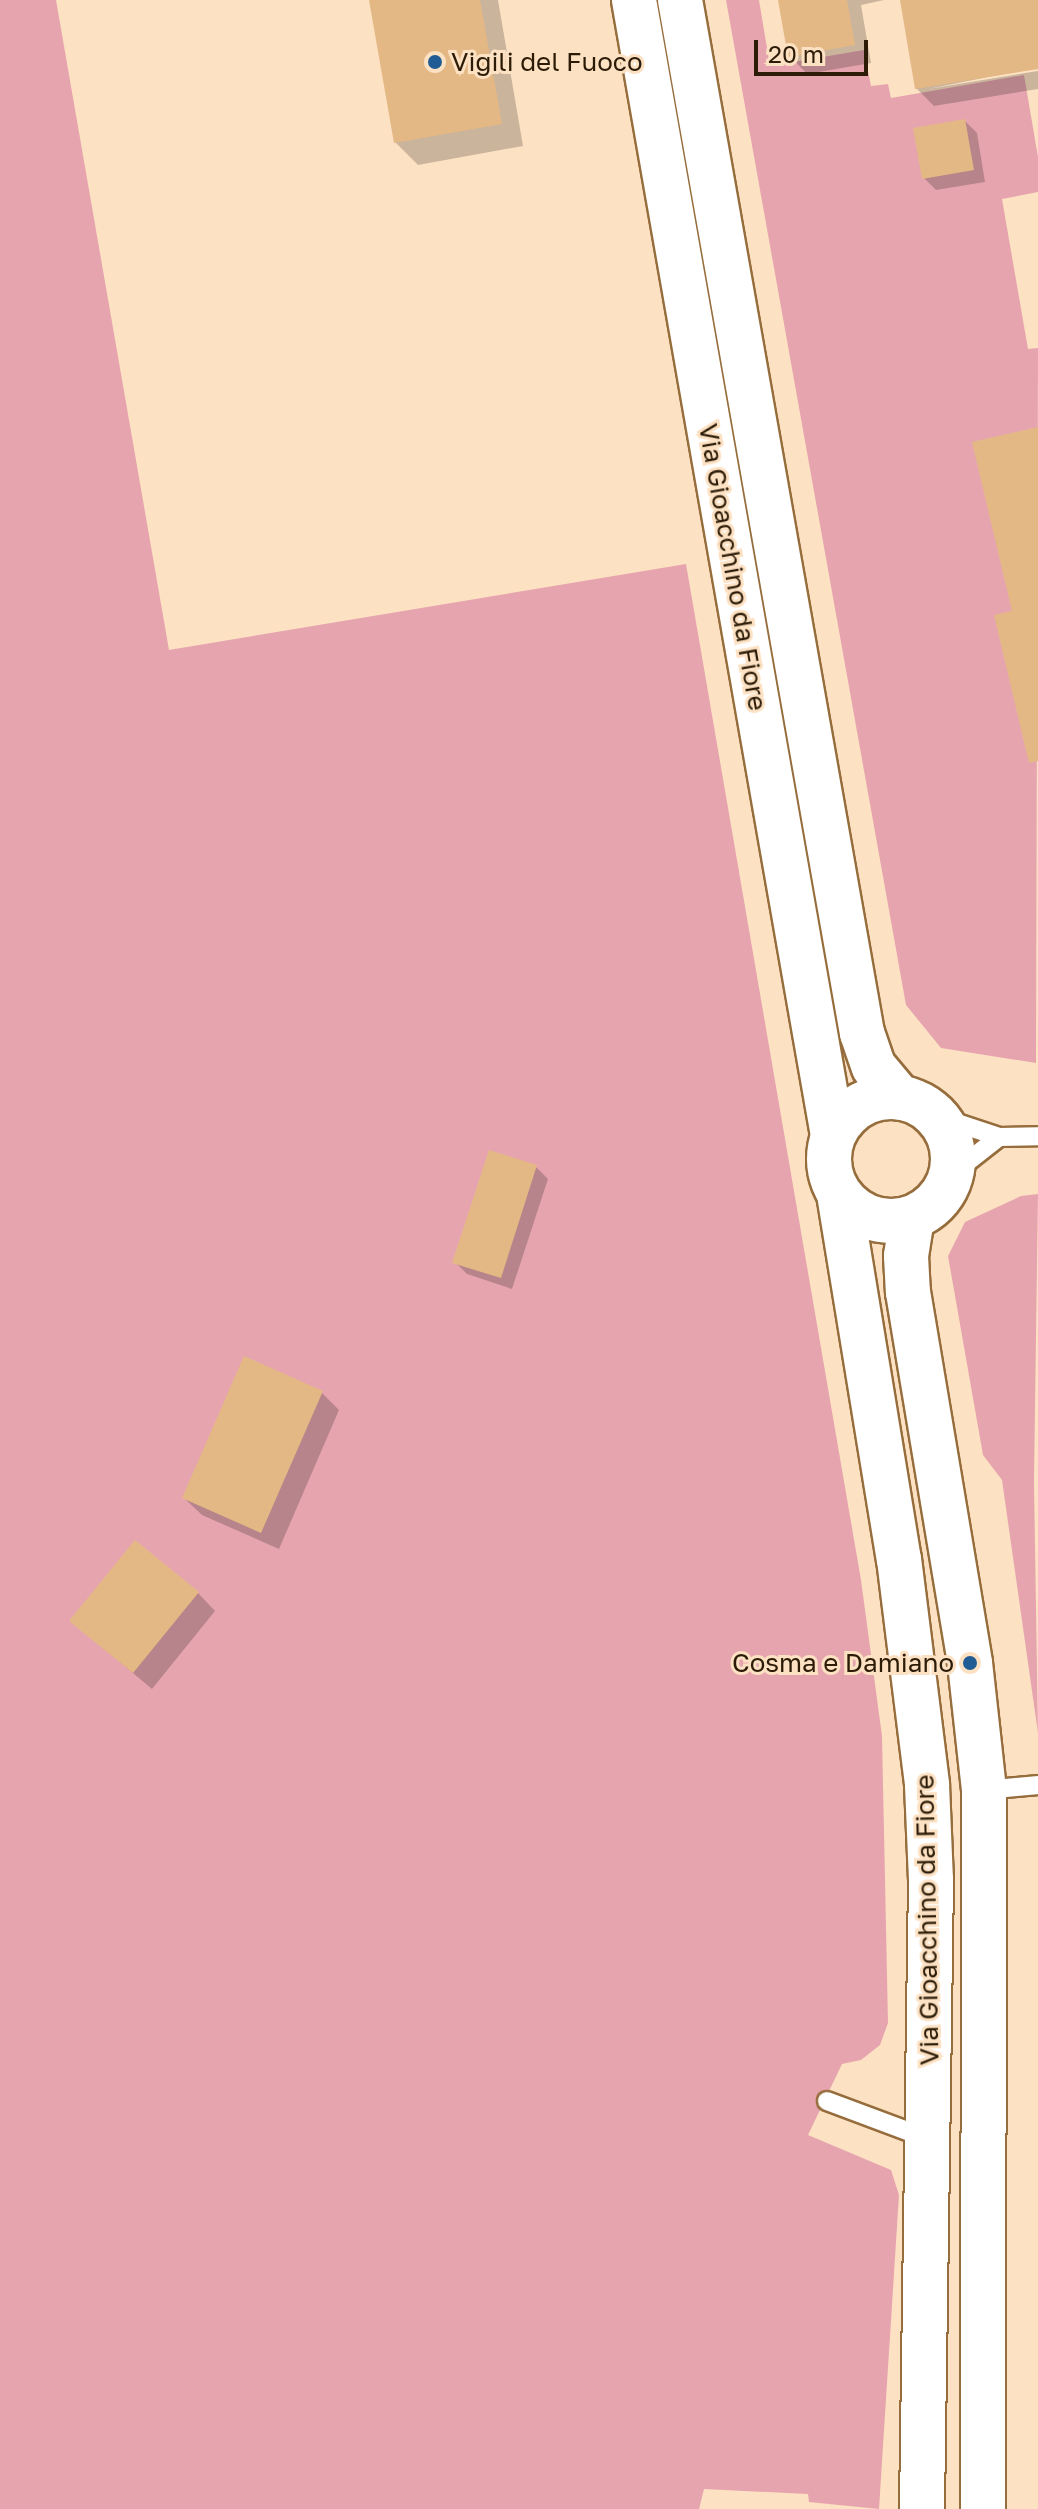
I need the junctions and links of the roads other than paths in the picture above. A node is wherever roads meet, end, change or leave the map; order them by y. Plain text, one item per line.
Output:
1 (634, 0) edge
2 (680, 0) edge
3 (918, 1107) junction
4 (833, 1135) junction
5 (1038, 1136) edge
6 (999, 1137) junction
7 (952, 1174) junction
8 (839, 1194) junction
9 (912, 1218) junction
10 (1038, 1785) edge
11 (984, 1790) junction
12 (827, 2101) dead end
13 (929, 2139) junction
14 (922, 2509) edge
15 (983, 2509) edge

1 - 4 street, Via Gioacchino da Fiore
2 - 3 street, Via Gioacchino da Fiore
3 - 4 street
3 - 6 lane
3 - 7 street
4 - 8 street
5 - 6 lane
6 - 7 lane
7 - 9 street
8 - 9 street
8 - 13 street, Via Gioacchino da Fiore
9 - 11 street, Via Gioacchino da Fiore
10 - 11 lane
11 - 15 street, Via Gioacchino da Fiore
12 - 13 lane
13 - 14 street, Via Gioacchino da Fiore

